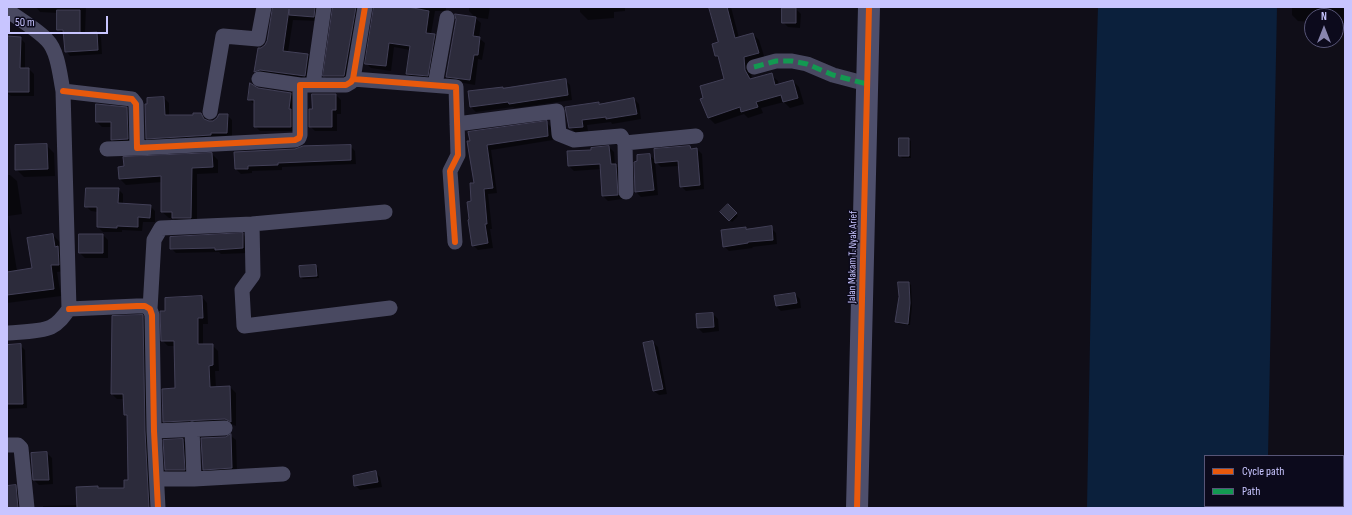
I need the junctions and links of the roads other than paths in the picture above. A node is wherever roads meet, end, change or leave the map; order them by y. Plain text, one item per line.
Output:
1 (264, 7) edge
2 (324, 7) edge
3 (365, 7) edge
4 (869, 7) edge
5 (7, 10) edge
6 (447, 18) dead end
7 (754, 67) dead end
8 (259, 79) dead end
9 (353, 79) junction
10 (867, 84) junction
11 (306, 85) junction
12 (435, 85) junction
13 (63, 91) junction
14 (210, 112) dead end
15 (457, 124) junction
16 (696, 136) dead end
17 (626, 143) junction
18 (137, 148) junction
19 (107, 149) dead end
20 (626, 192) dead end
21 (385, 212) dead end
22 (252, 224) junction
23 (455, 242) dead end
24 (390, 308) dead end
25 (69, 309) junction
26 (150, 309) junction
27 (7, 333) edge
28 (225, 428) dead end
29 (192, 429) junction
30 (154, 431) junction
31 (7, 445) edge
32 (283, 474) dead end
33 (157, 479) junction
34 (194, 479) junction
35 (27, 508) edge
36 (158, 508) edge
37 (857, 508) edge

1 - 14 street
2 - 11 street
3 - 9 street
4 - 10 street, Jalan Makam T. Nyak Arief
5 - 13 street
6 - 12 street
7 - 10 street
8 - 11 street
9 - 11 street
9 - 12 street
10 - 37 street, Jalan Makam T. Nyak Arief
11 - 18 street
12 - 15 street
13 - 18 street
13 - 25 street
15 - 17 street
15 - 23 street
16 - 17 street
17 - 20 street
18 - 19 street
21 - 22 street
22 - 24 street
22 - 26 street
25 - 26 street
25 - 27 street
26 - 30 street
28 - 29 street
29 - 30 street
29 - 34 street
30 - 33 street
31 - 35 street
32 - 34 street
33 - 34 street
33 - 36 street

